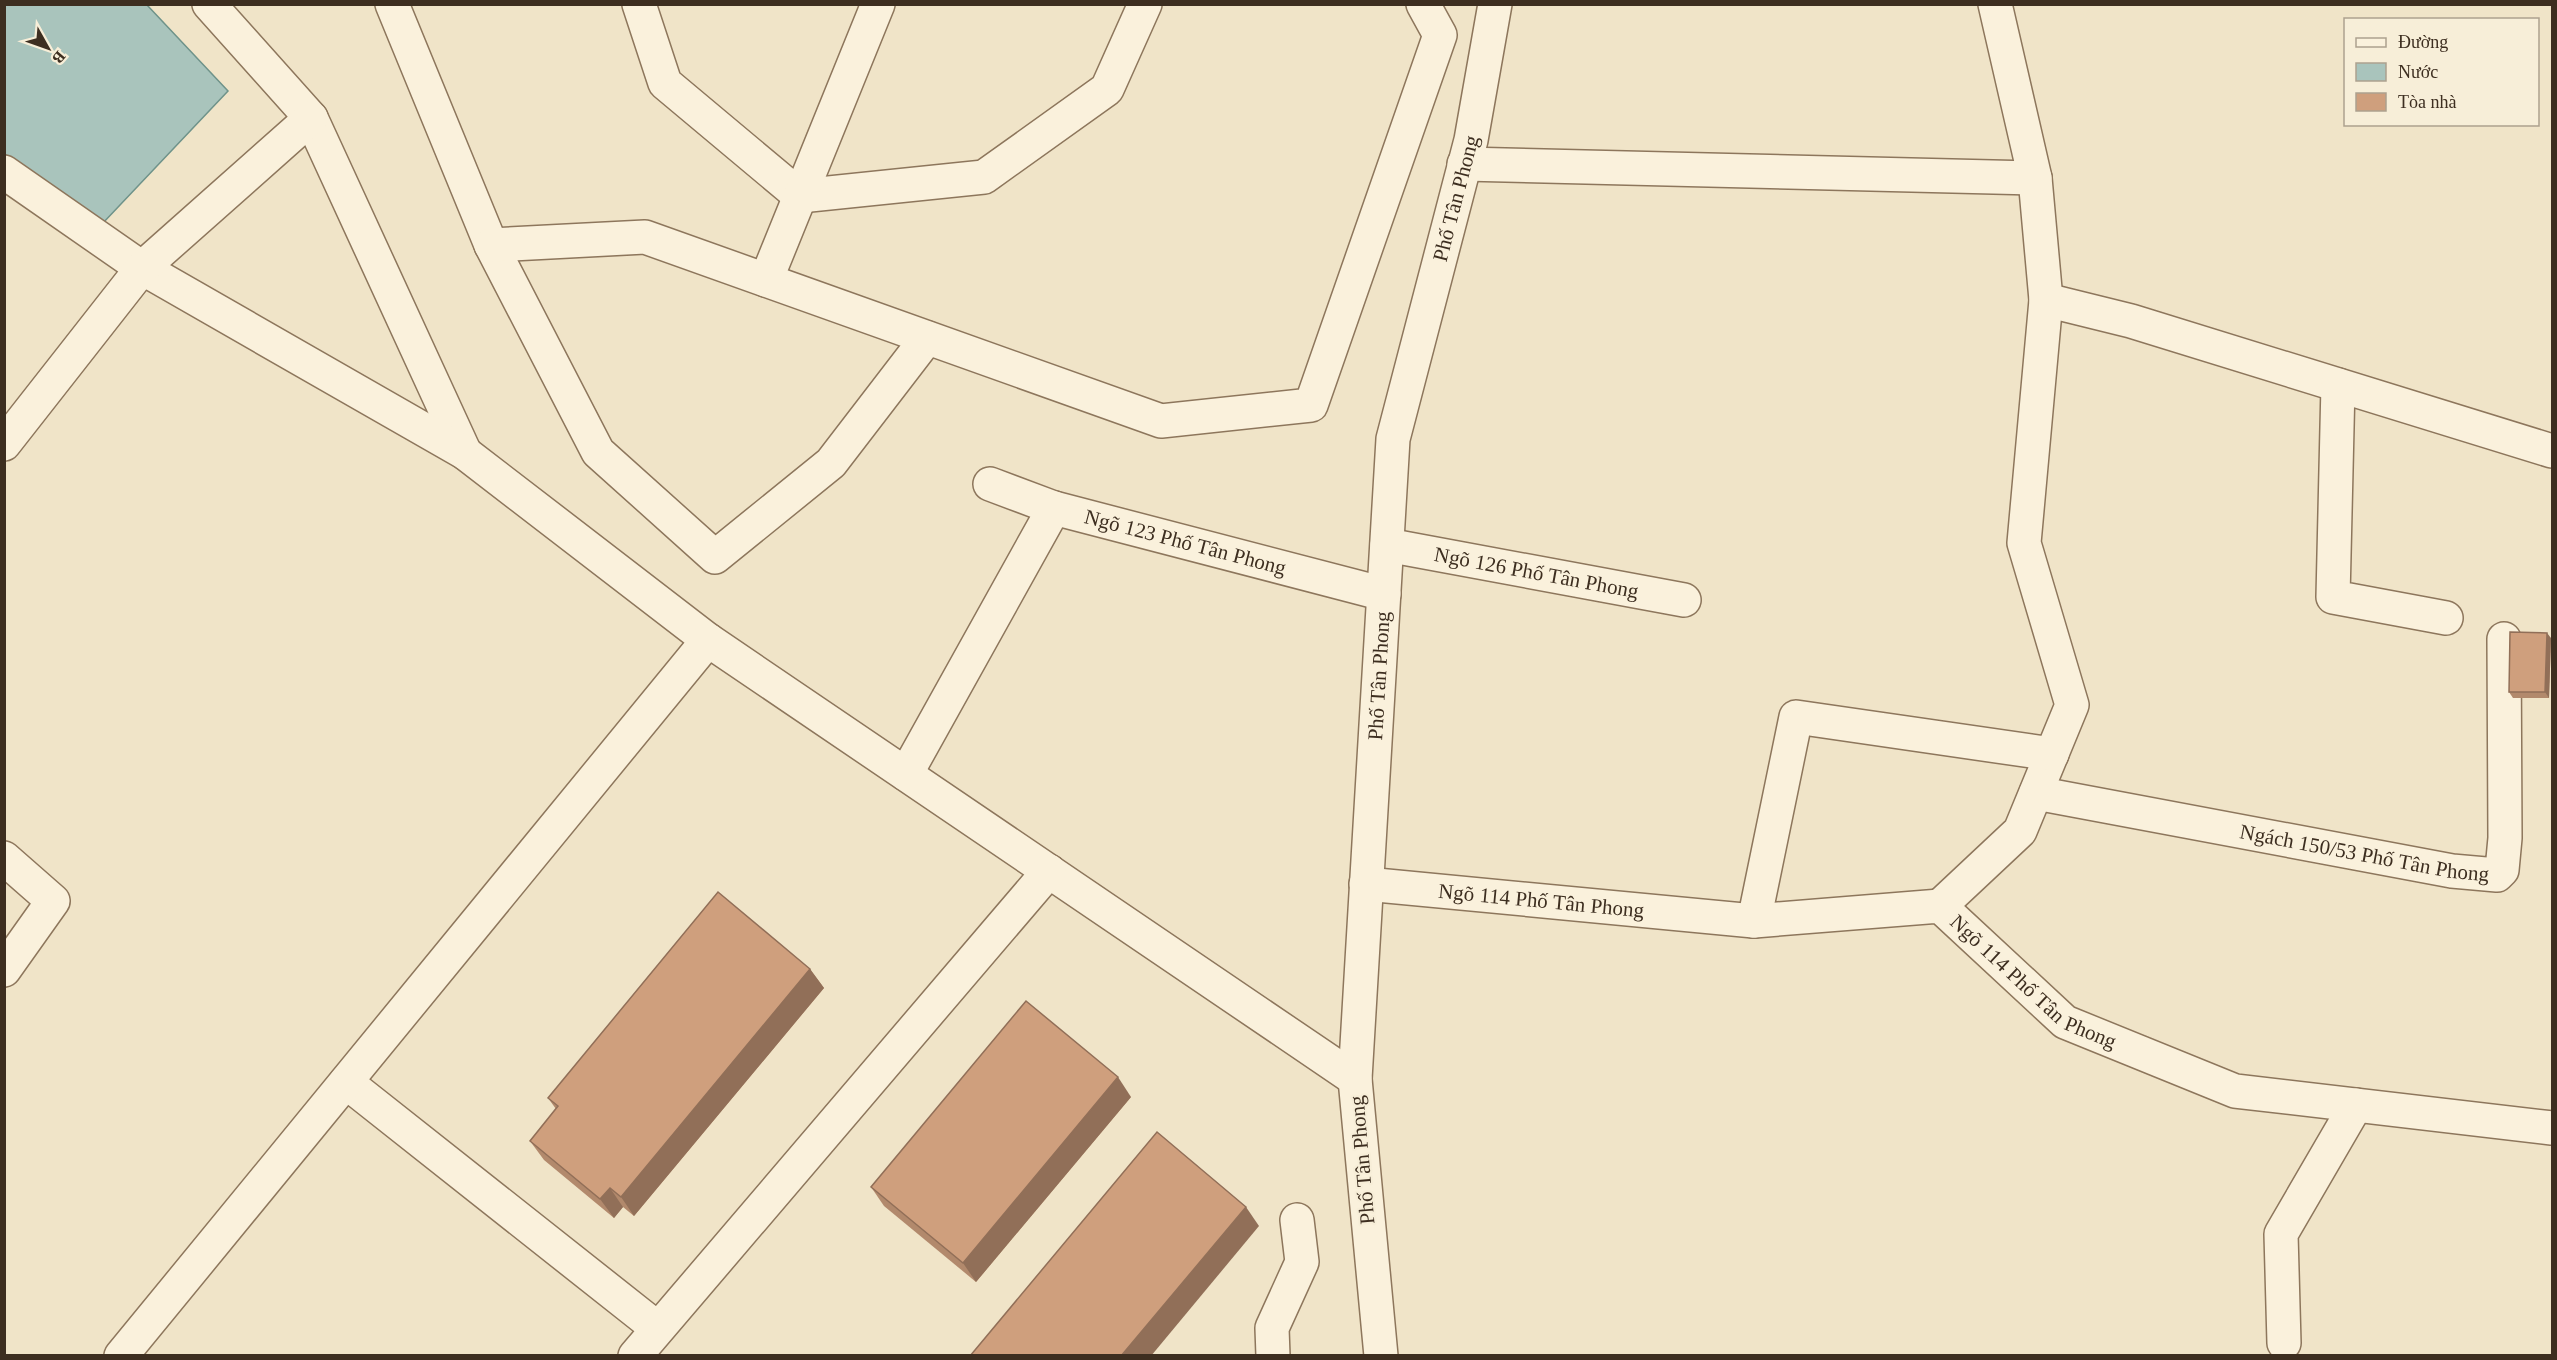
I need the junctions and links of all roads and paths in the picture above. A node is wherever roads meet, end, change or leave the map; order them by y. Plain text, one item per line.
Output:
1 (209, 4) edge
2 (392, 4) edge
3 (639, 4) edge
4 (878, 4) edge
5 (1145, 4) edge
6 (1423, 4) edge
7 (1495, 4) edge
8 (1995, 4) edge
9 (311, 118) junction
10 (1464, 164) junction
11 (4, 172) edge
12 (2035, 178) junction
13 (800, 196) junction
14 (491, 245) junction
15 (142, 268) junction
16 (766, 280) junction
17 (2046, 300) junction
18 (927, 338) junction
19 (2338, 385) junction
20 (4, 444) edge
21 (2553, 451) edge
22 (465, 453) junction
23 (990, 484) dead end
24 (1053, 508) junction
25 (1387, 545) junction
26 (1383, 594) junction
27 (1684, 600) dead end
28 (2446, 618) dead end
29 (2504, 639) dead end
30 (708, 640) junction
31 (2052, 754) junction
32 (906, 774) junction
33 (2036, 793) junction
34 (4, 858) edge
35 (1049, 871) junction
36 (1366, 884) junction
37 (1940, 906) junction
38 (1754, 921) junction
39 (4, 970) edge
40 (1355, 1079) junction
41 (346, 1082) junction
42 (2356, 1105) junction
43 (2553, 1128) edge
44 (1298, 1220) dead end
45 (657, 1328) junction
46 (2284, 1343) dead end
47 (121, 1356) edge
48 (635, 1356) edge
49 (1273, 1356) edge
50 (1381, 1356) edge

1 - 9 street
2 - 14 street
3 - 13 street
4 - 13 street
5 - 13 street
6 - 18 street
7 - 10 street, Phố Tân Phong
8 - 12 street
9 - 15 street
9 - 22 street
10 - 12 street
10 - 25 street, Phố Tân Phong
11 - 15 street
12 - 17 street
13 - 16 street
14 - 16 street
14 - 18 street
15 - 20 street
15 - 22 street
16 - 18 street
17 - 19 street
17 - 31 street
19 - 21 street
19 - 28 street
22 - 30 street
23 - 24 street, Ngõ 123 Phố Tân Phong
24 - 26 street, Ngõ 123 Phố Tân Phong
24 - 32 street
25 - 26 street, Phố Tân Phong
25 - 27 street, Ngõ 126 Phố Tân Phong
26 - 36 street, Phố Tân Phong
29 - 33 street, Ngách 150/53 Phố Tân Phong
30 - 32 street
30 - 41 street
31 - 33 street
31 - 38 street
32 - 35 street
33 - 37 street
34 - 39 street
35 - 40 street
35 - 45 street
36 - 38 street, Ngõ 114 Phố Tân Phong
36 - 40 street, Phố Tân Phong
37 - 38 street, Ngõ 114 Phố Tân Phong
37 - 42 street, Ngõ 114 Phố Tân Phong
40 - 50 street, Phố Tân Phong
41 - 45 street
41 - 47 street
42 - 43 street, Ngõ 114 Phố Tân Phong
42 - 46 street
44 - 49 street
45 - 48 street

